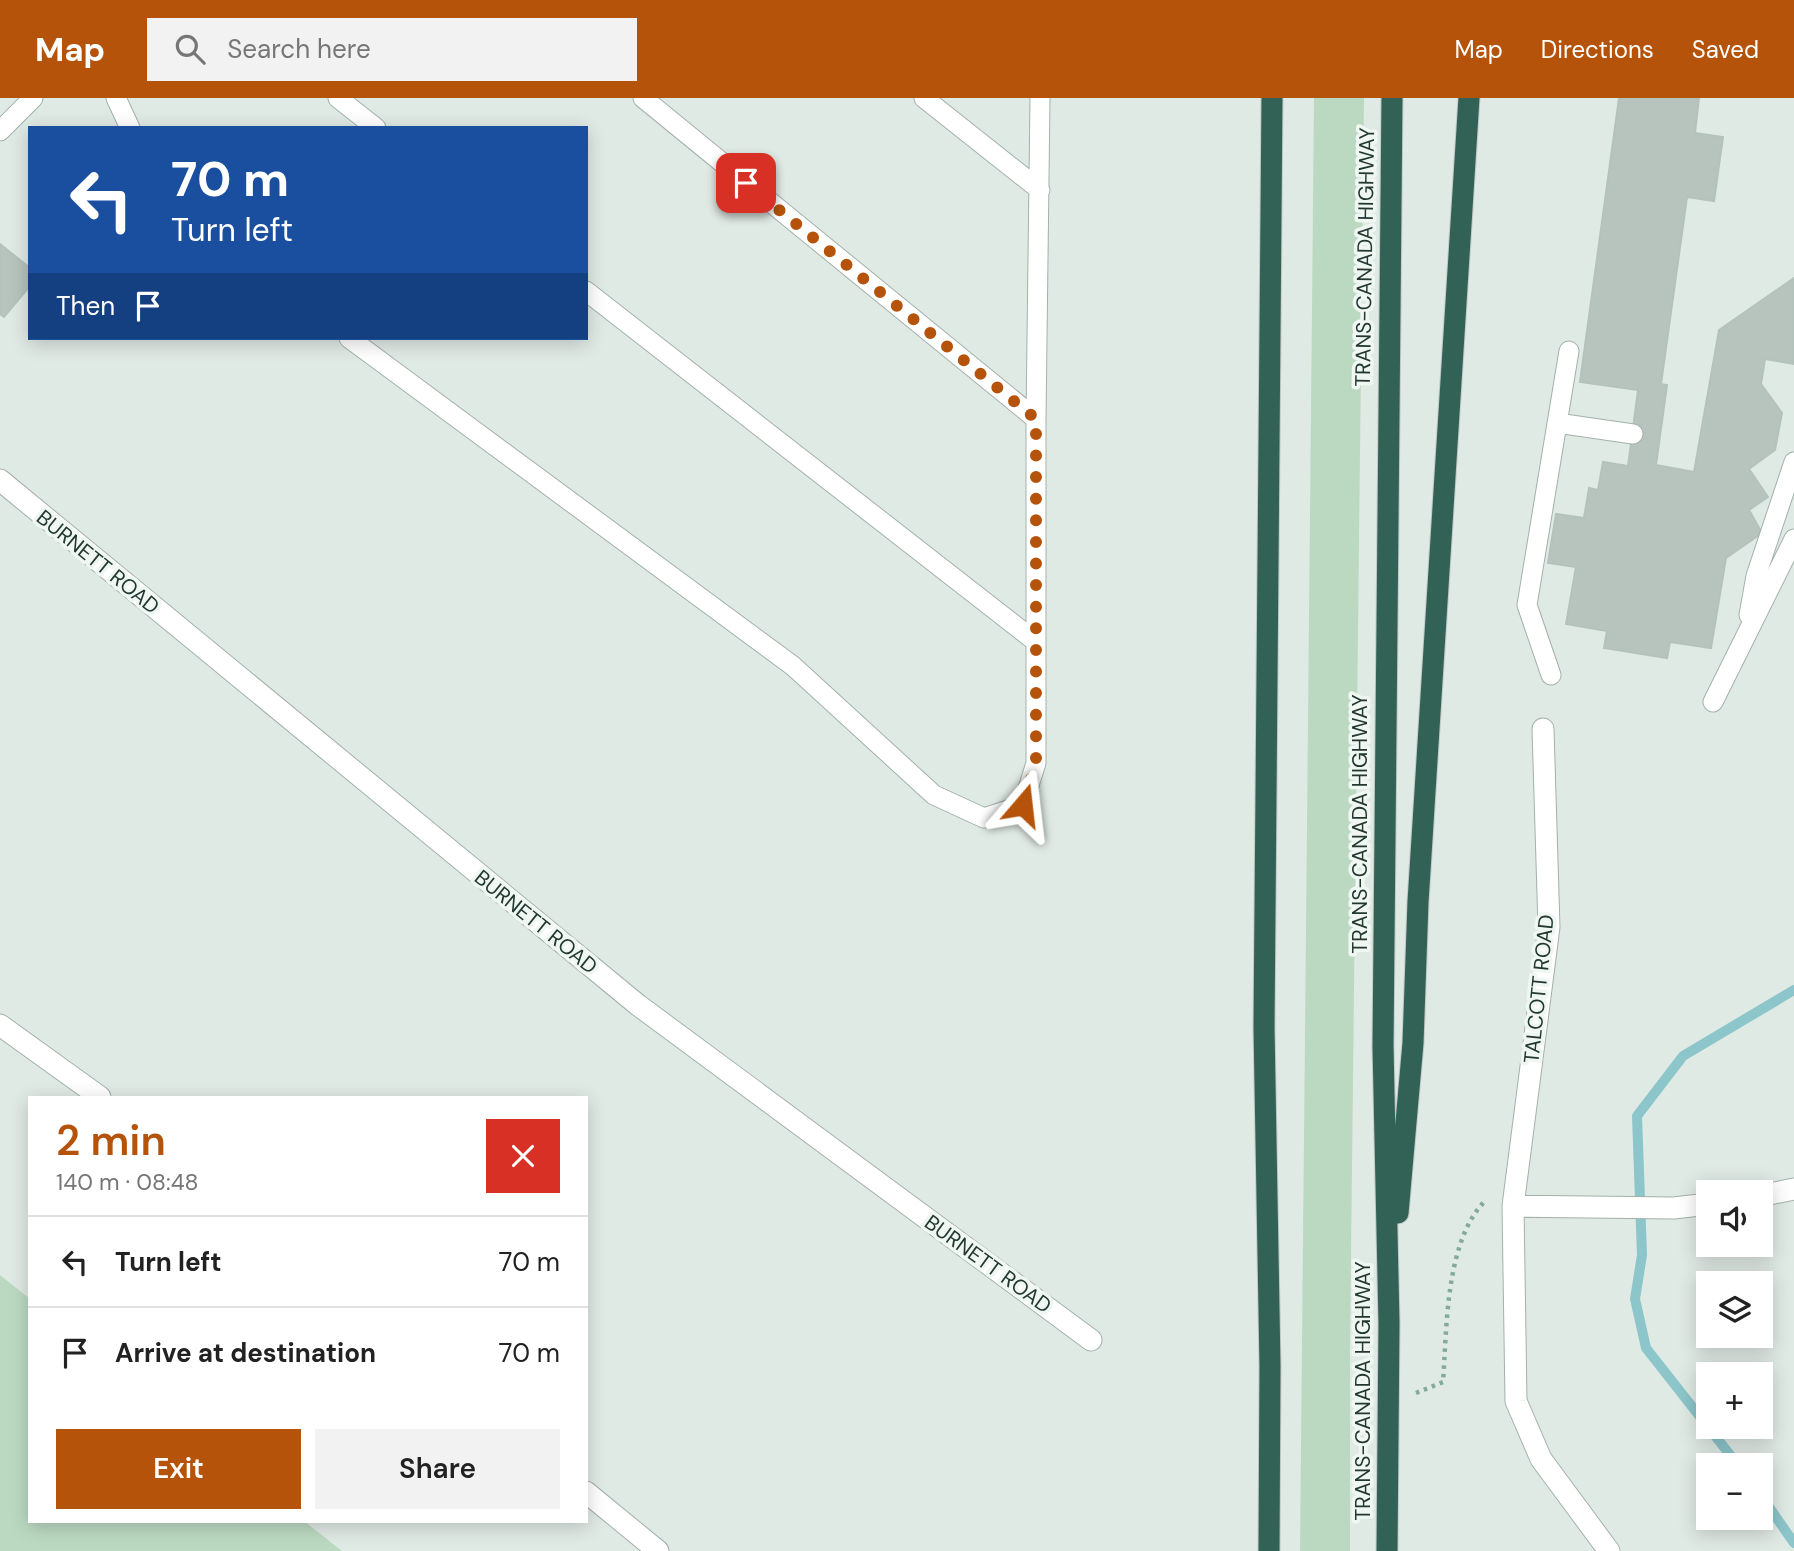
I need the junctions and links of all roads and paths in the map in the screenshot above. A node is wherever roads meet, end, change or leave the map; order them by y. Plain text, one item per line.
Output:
1 (33, 98) edge
2 (116, 98) edge
3 (338, 98) edge
4 (643, 98) edge
5 (924, 98) edge
6 (1040, 98) edge
7 (1272, 98) edge
8 (1392, 98) edge
9 (1469, 98) edge
10 (129, 126) edge
11 (373, 126) edge
12 (0, 131) edge
13 (1040, 190) junction
14 (588, 293) edge
15 (352, 340) edge
16 (1569, 351) dead end
17 (1036, 419) junction
18 (1557, 422) junction
19 (1633, 434) dead end
20 (1794, 462) edge
21 (1, 483) edge
22 (1794, 539) edge
23 (1745, 636) junction
24 (1035, 640) junction
25 (1551, 675) dead end
26 (1713, 702) dead end
27 (1543, 729) dead end
28 (0, 1026) edge
29 (99, 1096) edge
30 (1794, 1189) edge
31 (1773, 1193) edge
32 (1696, 1205) edge
33 (1513, 1206) junction
34 (1389, 1323) junction
35 (1091, 1340) dead end
36 (1389, 1405) junction
37 (588, 1494) edge
38 (658, 1551) edge
39 (1269, 1551) edge
40 (1387, 1551) edge
41 (1609, 1551) edge

1 - 12 lane
2 - 10 lane
3 - 11 lane
4 - 17 lane
5 - 13 lane
6 - 13 lane
7 - 39 highway
8 - 34 highway, TRANS-CANADA HIGHWAY
9 - 34 highway
13 - 17 lane
14 - 24 lane
15 - 24 lane
16 - 18 lane
17 - 24 lane
18 - 19 lane
18 - 25 lane
20 - 23 lane
21 - 35 street, BURNETT ROAD
22 - 23 lane
23 - 26 lane
27 - 33 street, TALCOTT ROAD
28 - 29 street
30 - 31 street
32 - 33 street
33 - 36 path
33 - 41 street, TALCOTT ROAD
34 - 36 highway, TRANS-CANADA HIGHWAY
36 - 40 highway, TRANS-CANADA HIGHWAY
37 - 38 street

